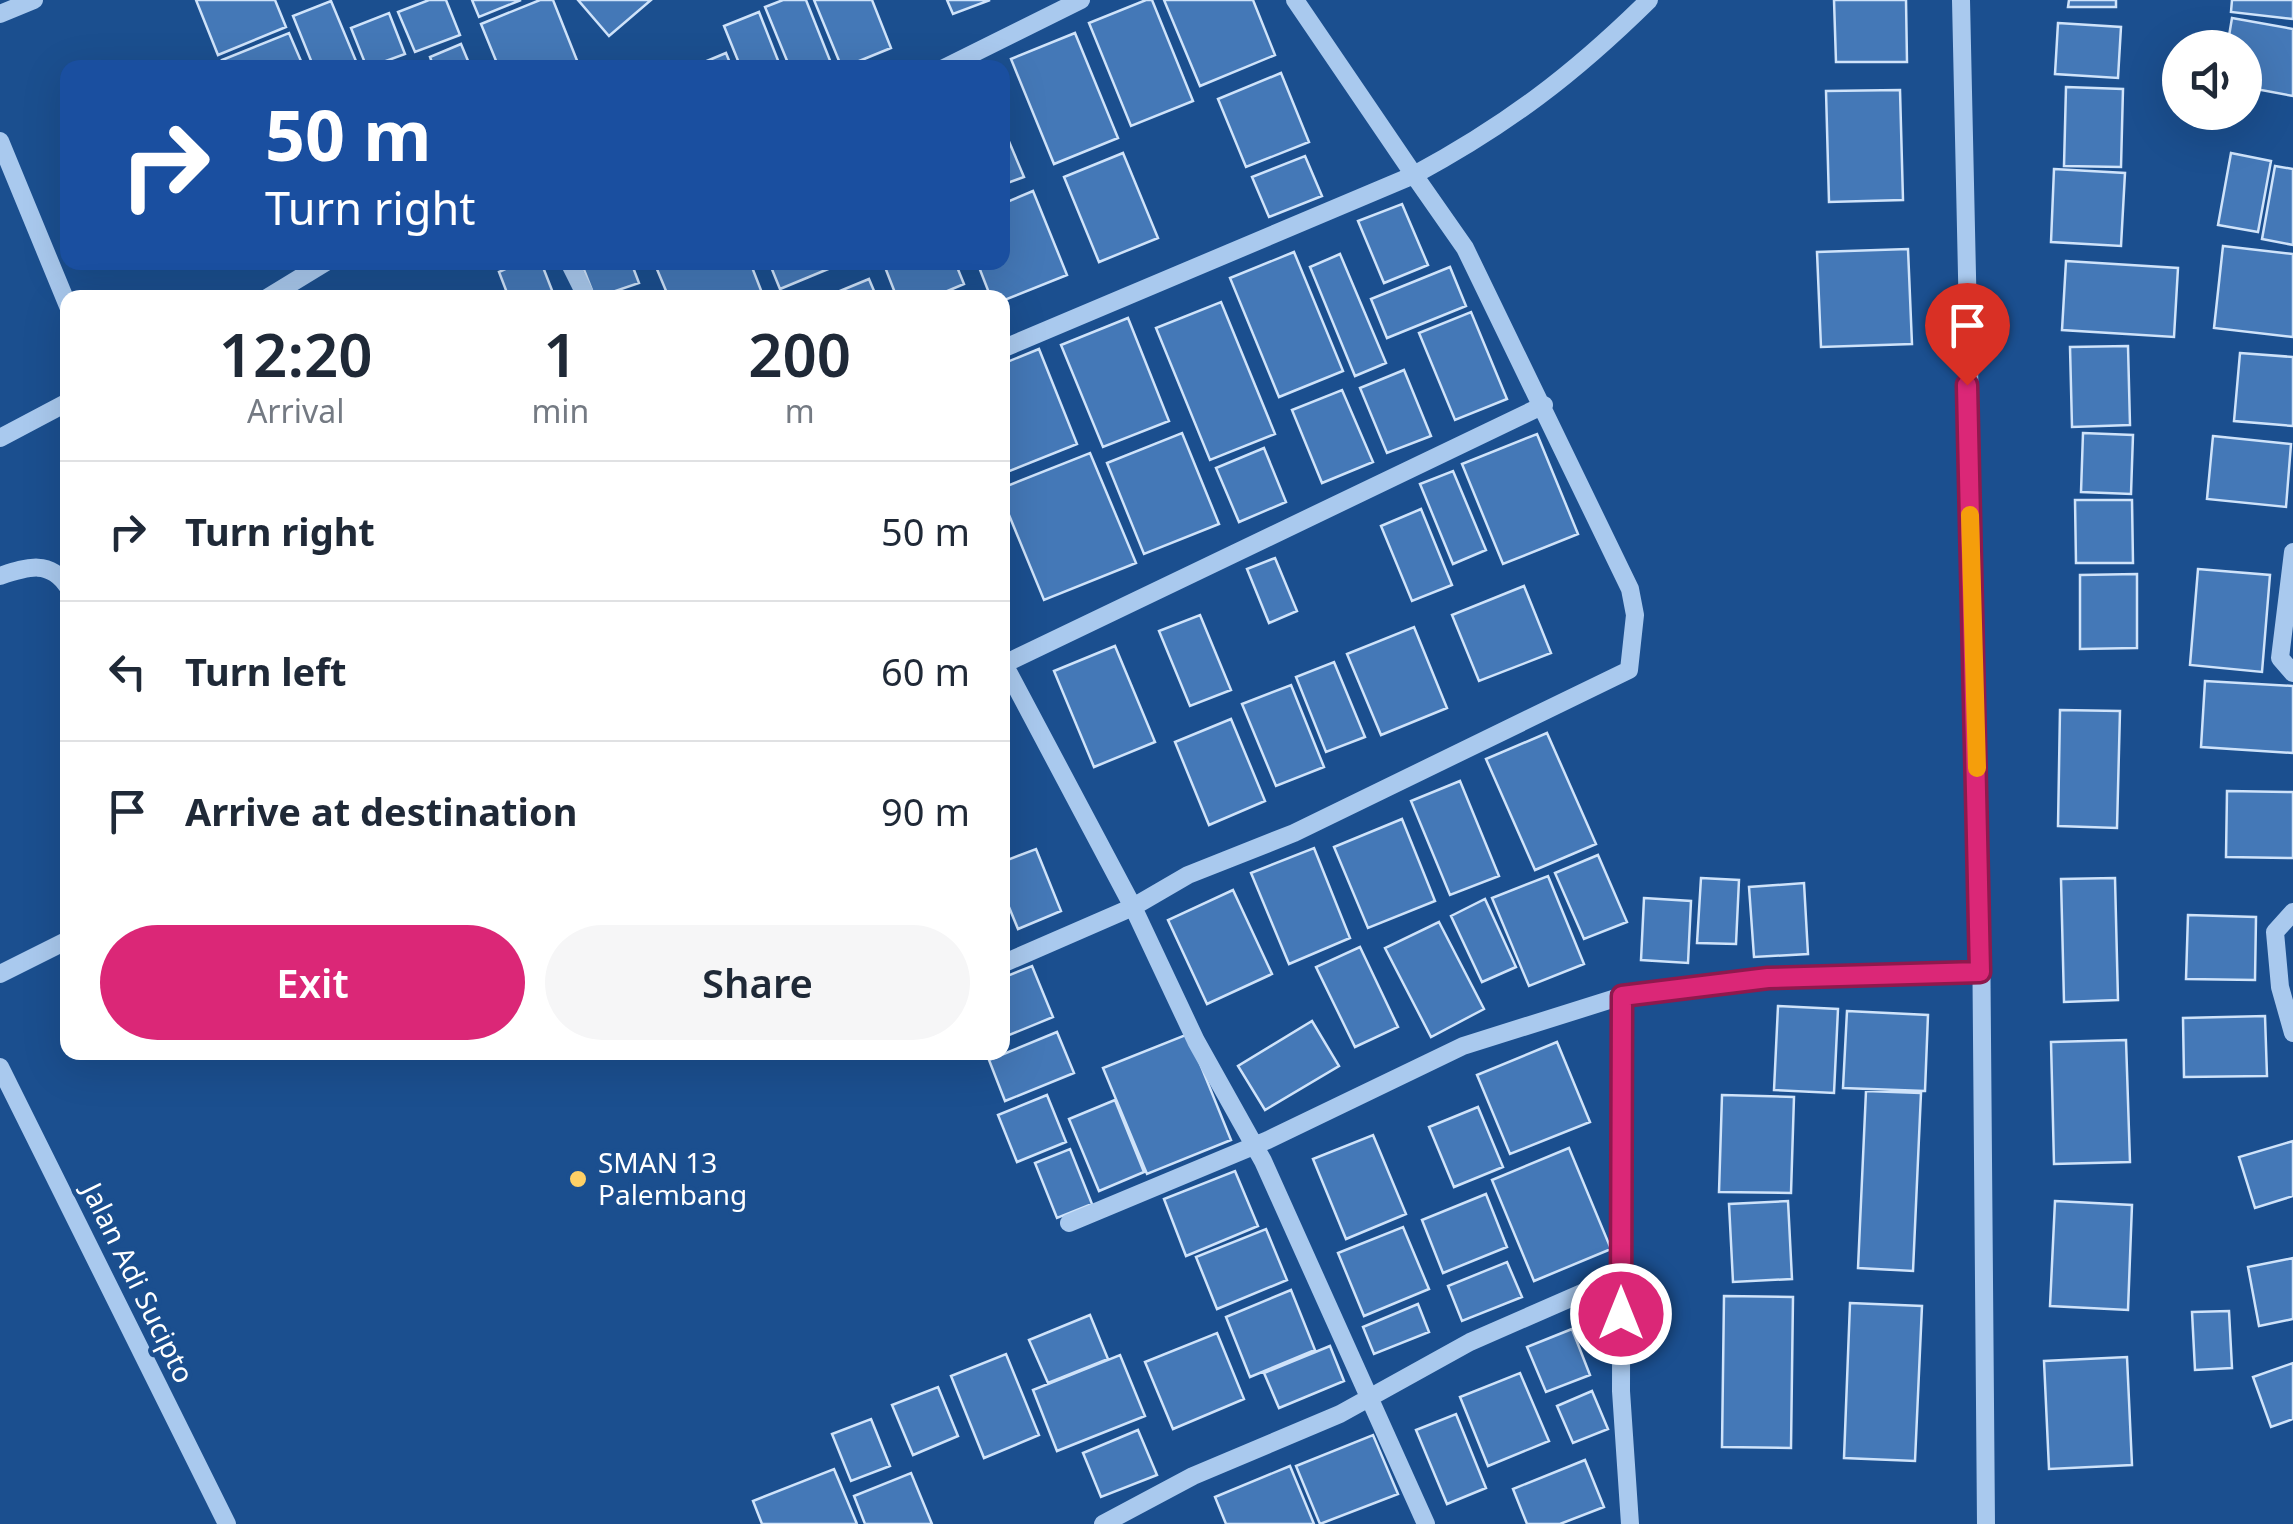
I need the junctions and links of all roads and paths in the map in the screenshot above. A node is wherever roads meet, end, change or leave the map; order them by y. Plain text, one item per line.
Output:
1 (34, 0) edge
2 (1080, 0) edge
3 (1295, 0) edge
4 (1649, 0) edge
5 (1961, 0) edge
6 (0, 14) edge
7 (960, 60) edge
8 (0, 140) edge
9 (1414, 175) junction
10 (313, 270) edge
11 (61, 290) edge
12 (280, 290) edge
13 (1010, 346) edge
14 (1544, 405) junction
15 (60, 406) edge
16 (0, 438) edge
17 (2293, 552) edge
18 (0, 576) edge
19 (60, 579) edge
20 (1010, 661) edge
21 (2293, 673) edge
22 (1010, 677) edge
23 (1132, 907) junction
24 (2293, 912) edge
25 (60, 944) edge
26 (1010, 960) edge
27 (1980, 972) junction
28 (0, 974) edge
29 (1622, 996) junction
30 (2293, 1033) edge
31 (0, 1068) edge
32 (1254, 1146) junction
33 (1069, 1222) dead end
34 (1620, 1276) junction
35 (1370, 1397) junction
36 (227, 1524) edge
37 (1103, 1524) edge
38 (1426, 1524) edge
39 (1630, 1524) edge
40 (1986, 1524) edge

1 - 6 street
2 - 7 street
3 - 9 street
4 - 9 street
5 - 27 street
8 - 11 street
9 - 13 street
9 - 14 street
10 - 12 street
14 - 20 street
14 - 23 street
15 - 16 street
17 - 21 street
18 - 19 street
22 - 23 street
23 - 26 street
23 - 32 street
24 - 30 street
25 - 28 street
27 - 29 street
27 - 40 street
29 - 32 street
29 - 34 street
31 - 36 street, Jalan Adi Sucipto
32 - 33 street
32 - 35 street
34 - 35 street
34 - 39 street
35 - 37 street
35 - 38 street

